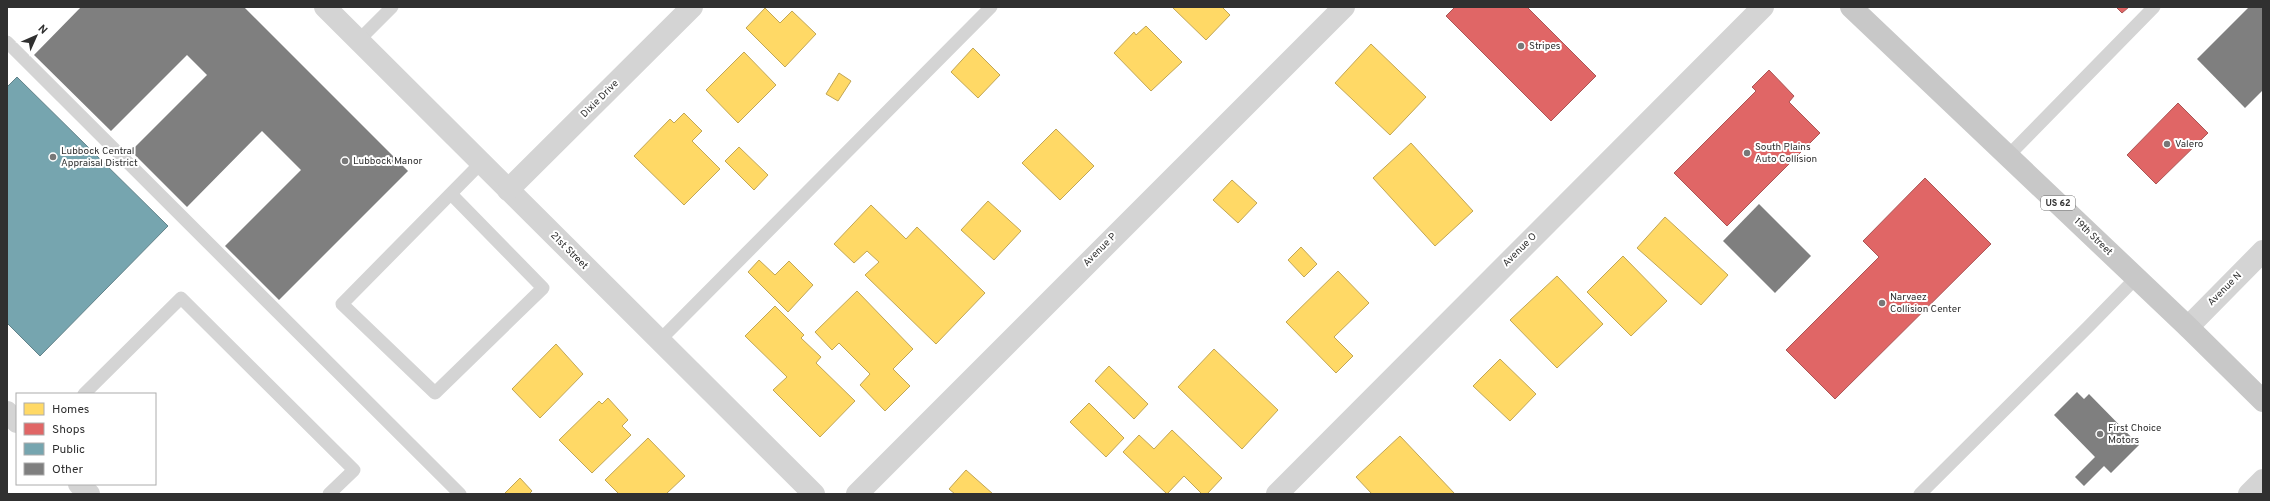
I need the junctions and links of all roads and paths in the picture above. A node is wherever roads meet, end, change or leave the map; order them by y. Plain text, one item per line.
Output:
1 (325, 7) edge
2 (392, 7) edge
3 (692, 7) edge
4 (991, 7) edge
5 (1344, 7) edge
6 (1763, 7) edge
7 (1851, 7) edge
8 (2154, 7) edge
9 (358, 40) junction
10 (7, 42) edge
11 (2008, 156) junction
12 (481, 163) junction
13 (508, 190) junction
14 (451, 194) junction
15 (2263, 251) edge
16 (2136, 278) junction
17 (2188, 326) junction
18 (660, 340) junction
19 (85, 393) edge
20 (2263, 401) edge
21 (7, 412) edge
22 (16, 421) edge
23 (2263, 480) edge
24 (80, 485) edge
25 (89, 494) edge
26 (329, 494) edge
27 (460, 494) edge
28 (814, 494) edge
29 (856, 494) edge
30 (1277, 494) edge
31 (1920, 494) edge
32 (2249, 494) edge

1 - 9 street, 21st Street
2 - 9 lane
3 - 13 street, Dixie Drive
4 - 18 lane
5 - 29 street, Avenue P
6 - 30 street, Avenue O
7 - 11 main road, 19th Street / US 62
8 - 11 lane
9 - 12 street, 21st Street
10 - 27 lane
11 - 16 main road, 19th Street / US 62
12 - 13 street, 21st Street
12 - 14 lane
13 - 18 street, 21st Street
14 - 14 lane
15 - 17 street, Avenue N
16 - 17 main road, 19th Street / US 62
16 - 31 lane
17 - 20 main road, 19th Street / US 62
18 - 28 street, 21st Street
19 - 26 lane
21 - 22 street
23 - 32 street
24 - 25 street

